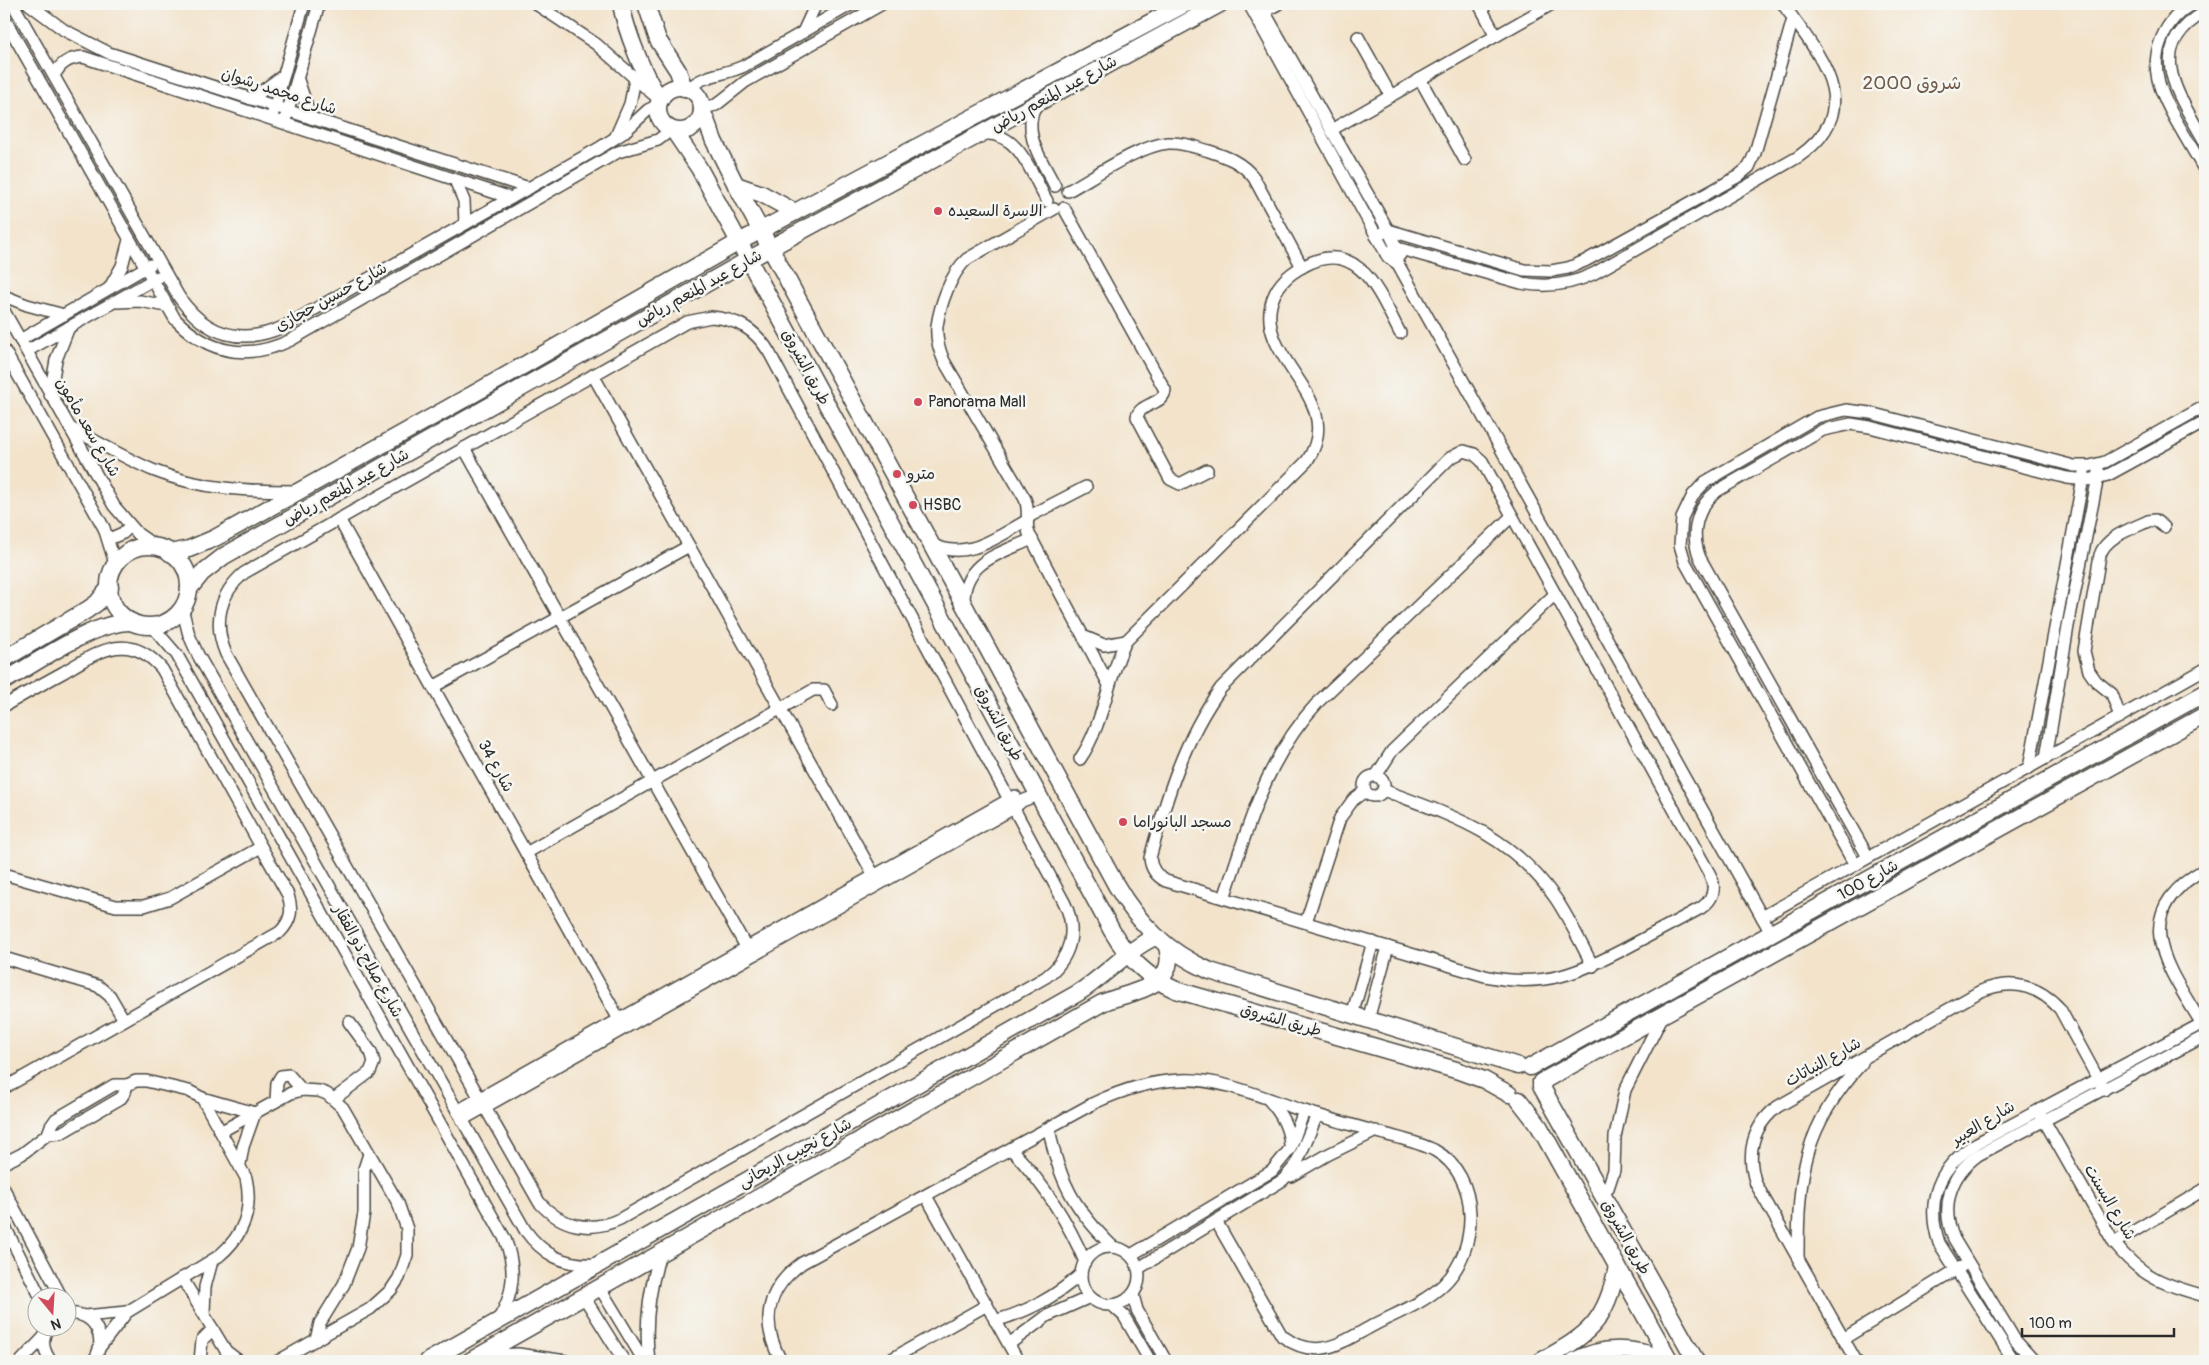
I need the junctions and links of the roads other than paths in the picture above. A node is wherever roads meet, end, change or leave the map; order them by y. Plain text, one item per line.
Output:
1 (13, 4) edge
2 (29, 4) edge
3 (304, 4) edge
4 (319, 4) edge
5 (536, 4) edge
6 (621, 4) edge
7 (646, 4) edge
8 (816, 4) edge
9 (882, 4) edge
10 (1185, 4) edge
11 (1220, 4) edge
12 (1249, 4) edge
13 (1278, 4) edge
14 (1479, 4) edge
15 (1552, 4) edge
16 (1783, 4) edge
17 (2192, 4) edge
18 (845, 6) edge
19 (1260, 10) edge
20 (2205, 12) edge
21 (1793, 19) junction
22 (6, 23) edge
23 (803, 32) junction
24 (1496, 36) junction
25 (1358, 37) dead end
26 (284, 75) junction
27 (54, 76) junction
28 (297, 78) junction
29 (635, 79) junction
30 (1420, 79) junction
31 (1036, 84) junction
32 (687, 88) junction
33 (1390, 96) junction
34 (252, 99) junction
35 (660, 102) junction
36 (1040, 103) junction
37 (275, 107) junction
38 (702, 109) junction
39 (288, 111) junction
40 (311, 118) junction
41 (272, 120) junction
42 (284, 124) junction
43 (672, 130) junction
44 (1331, 130) junction
45 (982, 134) junction
46 (933, 139) junction
47 (614, 140) junction
48 (2205, 142) edge
49 (942, 155) junction
50 (1465, 160) dead end
51 (2205, 171) edge
52 (456, 180) junction
53 (736, 185) junction
54 (1055, 186) junction
55 (1720, 186) junction
56 (529, 188) junction
57 (1068, 191) junction
58 (514, 196) junction
59 (1727, 197) junction
60 (524, 206) junction
61 (1055, 206) junction
62 (795, 212) junction
63 (465, 224) junction
64 (1388, 230) junction
65 (760, 231) junction
66 (1376, 236) junction
67 (129, 240) junction
68 (739, 242) junction
69 (770, 248) junction
70 (1397, 248) junction
71 (1386, 254) junction
72 (748, 260) junction
73 (158, 261) junction
74 (1398, 264) junction
75 (1302, 267) junction
76 (145, 268) junction
77 (165, 273) junction
78 (152, 280) junction
79 (109, 289) junction
80 (4, 296) edge
81 (113, 302) junction
82 (166, 306) junction
83 (4, 311) edge
84 (64, 315) junction
85 (69, 327) junction
86 (1400, 333) dead end
87 (20, 340) junction
88 (4, 350) edge
89 (27, 351) junction
90 (593, 375) junction
91 (484, 388) junction
92 (50, 395) junction
93 (493, 404) junction
94 (2205, 406) edge
95 (2205, 422) edge
96 (70, 427) junction
97 (464, 448) junction
98 (2100, 464) junction
99 (2085, 466) junction
100 (1207, 470) dead end
101 (2098, 479) junction
102 (2083, 480) junction
103 (1086, 487) dead end
104 (300, 491) junction
105 (1512, 516) junction
106 (339, 519) junction
107 (1028, 519) junction
108 (130, 526) junction
109 (2164, 527) dead end
110 (108, 539) junction
111 (1032, 539) junction
112 (931, 544) junction
113 (689, 546) junction
114 (196, 547) junction
115 (164, 550) junction
116 (209, 567) junction
117 (2079, 570) junction
118 (113, 571) junction
119 (2097, 574) junction
120 (110, 587) junction
121 (189, 589) junction
122 (1555, 594) junction
123 (964, 605) junction
124 (92, 607) junction
125 (182, 608) junction
126 (560, 617) junction
127 (132, 622) junction
128 (2056, 623) junction
129 (2068, 625) junction
130 (103, 626) junction
131 (152, 626) junction
132 (2087, 627) junction
133 (189, 635) junction
134 (1085, 637) junction
135 (1126, 641) junction
136 (171, 646) junction
137 (4, 659) edge
138 (2205, 669) edge
139 (4, 681) edge
140 (1109, 685) junction
141 (433, 687) junction
142 (2205, 693) edge
143 (1782, 704) junction
144 (832, 705) dead end
145 (4, 706) edge
146 (780, 708) junction
147 (1770, 711) junction
148 (2205, 716) edge
149 (2120, 717) junction
150 (2046, 758) junction
151 (1080, 759) dead end
152 (2029, 768) junction
153 (1057, 776) junction
154 (1376, 776) junction
155 (652, 781) junction
156 (1035, 789) junction
157 (1383, 790) junction
158 (1365, 791) junction
159 (1011, 803) junction
160 (261, 847) junction
161 (526, 853) junction
162 (1868, 858) junction
163 (1855, 865) junction
164 (2205, 869) edge
165 (4, 874) edge
166 (874, 874) junction
167 (880, 885) junction
168 (1224, 898) junction
169 (1762, 917) junction
170 (1306, 922) junction
171 (1771, 933) junction
172 (1161, 942) junction
173 (1373, 942) junction
174 (746, 946) junction
175 (1388, 947) junction
176 (1128, 956) junction
177 (752, 957) junction
178 (4, 958) edge
179 (1593, 966) junction
180 (1158, 982) junction
181 (1056, 1006) junction
182 (1663, 1015) junction
183 (1360, 1017) junction
184 (618, 1018) junction
185 (124, 1020) junction
186 (349, 1022) dead end
187 (1068, 1023) junction
188 (2204, 1025) edge
189 (409, 1028) junction
190 (624, 1029) junction
191 (2205, 1036) edge
192 (392, 1038) junction
193 (1868, 1056) junction
194 (1524, 1066) junction
195 (2098, 1079) junction
196 (1541, 1084) junction
197 (127, 1085) junction
198 (916, 1085) junction
199 (4, 1088) edge
200 (302, 1090) junction
201 (2104, 1090) junction
202 (102, 1092) junction
203 (1514, 1097) junction
204 (202, 1098) junction
205 (1268, 1098) junction
206 (334, 1099) junction
207 (276, 1101) junction
208 (85, 1102) junction
209 (482, 1102) junction
210 (927, 1103) junction
211 (109, 1105) junction
212 (2038, 1110) junction
213 (1304, 1111) junction
214 (255, 1113) junction
215 (92, 1115) junction
216 (459, 1115) junction
217 (1317, 1115) junction
218 (2044, 1121) junction
219 (1049, 1128) junction
220 (222, 1131) junction
221 (1376, 1132) junction
222 (48, 1134) junction
223 (1011, 1149) junction
224 (1290, 1149) junction
225 (370, 1154) junction
226 (4, 1163) edge
227 (240, 1164) junction
228 (1283, 1180) junction
229 (4, 1189) edge
230 (2205, 1189) edge
231 (504, 1194) junction
232 (926, 1196) junction
233 (1602, 1196) junction
234 (486, 1205) junction
235 (1216, 1221) junction
236 (4, 1225) edge
237 (2114, 1243) junction
238 (1113, 1247) junction
239 (660, 1254) junction
240 (1131, 1255) junction
241 (1798, 1258) junction
242 (212, 1261) junction
243 (1085, 1262) junction
244 (1968, 1263) junction
245 (598, 1264) junction
246 (1616, 1266) junction
247 (1139, 1268) junction
248 (1955, 1270) junction
249 (1081, 1274) junction
250 (182, 1278) junction
251 (36, 1288) edge
252 (57, 1288) edge
253 (600, 1288) junction
254 (1133, 1295) junction
255 (2205, 1296) edge
256 (584, 1297) junction
257 (1090, 1297) junction
258 (987, 1305) junction
259 (1112, 1305) junction
260 (127, 1312) junction
261 (78, 1314) edge
262 (204, 1314) junction
263 (78, 1315) edge
264 (996, 1321) junction
265 (496, 1323) junction
266 (213, 1329) junction
267 (40, 1338) edge
268 (46, 1338) edge
269 (1843, 1339) junction
270 (316, 1340) junction
271 (1009, 1344) junction
272 (98, 1355) edge
273 (1558, 1357) edge
274 (475, 1359) edge
275 (21, 1361) edge
276 (52, 1361) edge
277 (200, 1361) edge
278 (239, 1361) edge
279 (278, 1361) edge
280 (428, 1361) edge
281 (566, 1361) edge
282 (624, 1361) edge
283 (644, 1361) edge
284 (648, 1361) edge
285 (781, 1361) edge
286 (888, 1361) edge
287 (1018, 1361) edge
288 (1150, 1361) edge
289 (1166, 1361) edge
290 (1540, 1361) edge
291 (1574, 1361) edge
292 (1670, 1361) edge
293 (1696, 1361) edge
294 (1856, 1361) edge
295 (2014, 1361) edge
296 (2034, 1361) edge

1 - 27 street, شارع حسين حجازى
2 - 34 street, شارع محمد رشوان
3 - 26 street
4 - 28 street
5 - 29 street
6 - 35 street
7 - 32 street
8 - 23 street
9 - 38 street
10 - 31 street, شارع عبد المنعم رياض
11 - 36 street, شارع عبد المنعم رياض
12 - 19 street
13 - 19 street
14 - 24 street
15 - 24 street
16 - 21 street
17 - 51 street
18 - 23 street
19 - 44 street
19 - 66 street
20 - 48 street
21 - 55 street
21 - 59 street
22 - 67 street, شارع حسين حجازى
23 - 32 street
24 - 30 street
25 - 33 street
26 - 34 street
26 - 37 street
27 - 41 street, شارع محمد رشوان
27 - 73 street, شارع حسين حجازى
28 - 39 street
28 - 40 street
29 - 35 street
29 - 47 street
30 - 33 street
30 - 50 street
31 - 36 street
31 - 46 street, شارع عبد المنعم رياض
32 - 35 street
32 - 38 street
33 - 44 street
34 - 37 street, شارع محمد رشوان
35 - 43 street
35 - 47 street, شارع حسين حجازى
36 - 45 street, شارع عبد المنعم رياض
36 - 54 street
37 - 39 street, شارع محمد رشوان
37 - 41 street
38 - 43 street
38 - 53 street, طريق الشروق
39 - 40 street, شارع محمد رشوان
39 - 42 street
40 - 56 street, شارع محمد رشوان
41 - 42 street, شارع محمد رشوان
42 - 52 street, شارع محمد رشوان
43 - 60 street, شارع حسين حجازى
43 - 68 street, طريق الشروق
44 - 64 street
45 - 49 street, شارع عبد المنعم رياض
45 - 61 street
46 - 49 street
46 - 62 street, شارع عبد المنعم رياض
47 - 56 street, شارع حسين حجازى
49 - 69 street, شارع عبد المنعم رياض
52 - 58 street, شارع محمد رشوان
52 - 63 street
53 - 62 street
53 - 65 street, طريق الشروق
54 - 57 street
54 - 61 street
55 - 59 street
55 - 64 street
56 - 58 street, شارع حسين حجازى
57 - 61 street
57 - 75 street
58 - 60 street
58 - 63 street, شارع حسين حجازى
59 - 70 street
60 - 82 street, شارع حسين حجازى
61 - 100 street
61 - 107 street
62 - 65 street, شارع عبد المنعم رياض
63 - 77 street, شارع حسين حجازى
64 - 66 street
64 - 70 street
65 - 68 street, شارع عبد المنعم رياض
65 - 69 street, طريق الشروق
66 - 71 street
67 - 76 street, شارع حسين حجازى
67 - 79 street
68 - 72 street, طريق الشروق
68 - 91 street, شارع عبد المنعم رياض
69 - 72 street, شارع عبد المنعم رياض
69 - 112 street, طريق الشروق
70 - 71 street
70 - 74 street
71 - 74 street
72 - 93 street, شارع عبد المنعم رياض
72 - 156 street, طريق الشروق
73 - 76 street
73 - 77 street, شارع حسين حجازى
74 - 169 street
75 - 86 street
75 - 135 street
76 - 78 street, شارع حسين حجازى
76 - 79 street
77 - 78 street
78 - 81 street
78 - 82 street, شارع حسين حجازى
79 - 84 street
80 - 84 street
81 - 82 street
81 - 85 street
83 - 87 street, شارع سعد مأمون
84 - 87 street
85 - 89 street
85 - 92 street
87 - 89 street, شارع سعد مأمون
88 - 110 street
89 - 92 street, شارع سعد مأمون
90 - 97 street
90 - 113 street
90 - 159 street
91 - 93 street
91 - 104 street, شارع عبد المنعم رياض
92 - 96 street, شارع سعد مأمون
93 - 116 street, شارع عبد المنعم رياض
94 - 98 street
95 - 101 street
96 - 104 street
96 - 108 street, شارع سعد مأمون
97 - 106 street
97 - 126 street
98 - 99 street
98 - 101 street
99 - 102 street
99 - 147 street
101 - 102 street
101 - 117 street
102 - 128 street
102 - 143 street
103 - 107 street
104 - 114 street, شارع عبد المنعم رياض
105 - 122 street
105 - 168 street
105 - 168 street
106 - 141 street, شارع 34
106 - 209 street
107 - 111 street
107 - 112 street
108 - 110 street
108 - 115 street, شارع سعد مأمون
109 - 119 street
110 - 118 street
111 - 123 street
111 - 134 street
112 - 123 street, طريق الشروق
113 - 126 street
113 - 146 street
114 - 115 street, شارع عبد المنعم رياض
114 - 116 street
115 - 118 street
115 - 121 street
116 - 121 street, شارع عبد المنعم رياض
117 - 119 street
117 - 129 street
118 - 120 street
119 - 132 street
120 - 124 street
120 - 127 street
121 - 125 street
122 - 154 street
122 - 179 street
123 - 153 street, طريق الشروق
124 - 130 street
124 - 137 street
125 - 131 street
125 - 133 street, شارع صلاح ذو الفقار
126 - 141 street
126 - 155 street
127 - 130 street
127 - 131 street
128 - 129 street
128 - 152 street
129 - 132 street
129 - 150 street
130 - 139 street
131 - 136 street, شارع صلاح ذو الفقار
132 - 149 street
133 - 136 street
133 - 189 street, شارع صلاح ذو الفقار
134 - 135 street
134 - 140 street
135 - 140 street
136 - 192 street, شارع صلاح ذو الفقار
138 - 149 street
140 - 151 street
141 - 161 street, شارع 34
142 - 171 street, شارع 100
143 - 147 street
143 - 162 street
144 - 146 street
145 - 160 street
146 - 155 street
146 - 166 street
147 - 163 street
148 - 182 street, شارع 100
149 - 150 street
150 - 152 street
152 - 162 street
153 - 156 street
153 - 172 street, طريق الشروق
154 - 157 street
154 - 158 street
155 - 161 street
155 - 174 street
156 - 159 street
156 - 176 street, طريق الشروق
157 - 158 street
157 - 179 street
158 - 170 street
159 - 166 street
159 - 167 street
159 - 209 street
160 - 165 street
160 - 185 street
161 - 184 street, شارع 34
162 - 163 street
163 - 169 street
164 - 188 street
166 - 167 street
166 - 174 street
167 - 177 street
168 - 170 street
169 - 171 street
170 - 173 street
171 - 194 street, شارع 100
172 - 176 street, شارع نجيب الريحانى
172 - 180 street
172 - 183 street, طريق الشروق
173 - 175 street
173 - 183 street
174 - 177 street
174 - 184 street
175 - 179 street
175 - 183 street
176 - 180 street, طريق الشروق
176 - 181 street, شارع نجيب الريحانى
177 - 190 street
178 - 185 street
180 - 187 street, شارع نجيب الريحانى
180 - 203 street, طريق الشروق
181 - 187 street
181 - 198 street, شارع نجيب الريحانى
182 - 196 street, شارع 100
182 - 233 street
183 - 194 street, طريق الشروق
184 - 190 street, شارع 34
184 - 209 street
185 - 199 street
186 - 206 street
187 - 210 street, شارع نجيب الريحانى
188 - 195 street, شارع العبير
189 - 192 street
189 - 216 street, شارع صلاح ذو الفقار
190 - 209 street
191 - 201 street, شارع العبير
192 - 234 street, شارع صلاح ذو الفقار
193 - 195 street, شارع النباتات
193 - 241 street
193 - 241 street, شارع النباتات
194 - 196 street
194 - 203 street
195 - 201 street, شارع النباتات
195 - 212 street, شارع العبير
196 - 203 street
196 - 233 street, طريق الشروق
197 - 202 street
197 - 204 street
197 - 211 street
198 - 210 street
198 - 245 street, شارع نجيب الريحانى
200 - 206 street
200 - 207 street
200 - 207 street
201 - 218 street, شارع العبير
202 - 208 street
202 - 211 street
203 - 246 street, طريق الشروق
204 - 214 street
204 - 220 street
205 - 213 street
205 - 219 street
205 - 224 street
206 - 225 street
207 - 214 street
208 - 215 street
208 - 222 street
209 - 216 street
210 - 239 street, شارع نجيب الريحانى
211 - 215 street
212 - 218 street, شارع البسنت
212 - 248 street, شارع العبير
213 - 217 street
213 - 224 street
214 - 220 street
214 - 227 street
215 - 222 street
216 - 231 street, شارع صلاح ذو الفقار
217 - 221 street
217 - 228 street
218 - 237 street, شارع البسنت
218 - 244 street, شارع العبير
219 - 223 street
219 - 238 street
220 - 227 street
221 - 228 street
221 - 235 street
222 - 226 street
223 - 232 street
223 - 243 street
224 - 240 street
225 - 270 street
225 - 270 street
227 - 242 street
228 - 235 street
229 - 252 street
230 - 237 street
231 - 234 street
231 - 245 street, شارع صلاح ذو الفقار
232 - 258 street
232 - 285 street
233 - 293 street, طريق الشروق
234 - 265 street, شارع صلاح ذو الفقار
235 - 247 street
236 - 251 street
237 - 255 street, شارع البسنت
238 - 240 street
238 - 243 street
239 - 253 street, شارع نجيب الريحانى
239 - 284 street
240 - 247 street
241 - 269 street, شارع النباتات
242 - 250 street
242 - 262 street
243 - 249 street
244 - 248 street
244 - 296 street, شارع العبير
245 - 265 street, شارع نجيب الريحانى
246 - 273 street
246 - 292 street, طريق الشروق
247 - 254 street
248 - 269 street
248 - 295 street, شارع العبير
249 - 257 street
249 - 264 street
250 - 260 street
250 - 262 street
253 - 256 street, شارع نجيب الريحانى
253 - 283 street
254 - 259 street
254 - 289 street
256 - 274 street, شارع نجيب الريحانى
256 - 282 street
257 - 259 street
257 - 271 street
258 - 264 street
258 - 286 street
259 - 288 street
260 - 261 street
260 - 272 street
262 - 266 street
263 - 272 street
264 - 271 street
265 - 280 street, شارع نجيب الريحانى
266 - 277 street
266 - 278 street
267 - 275 street
268 - 276 street
269 - 294 street, شارع النباتات
270 - 279 street
271 - 287 street
273 - 290 street
274 - 281 street
291 - 292 street

